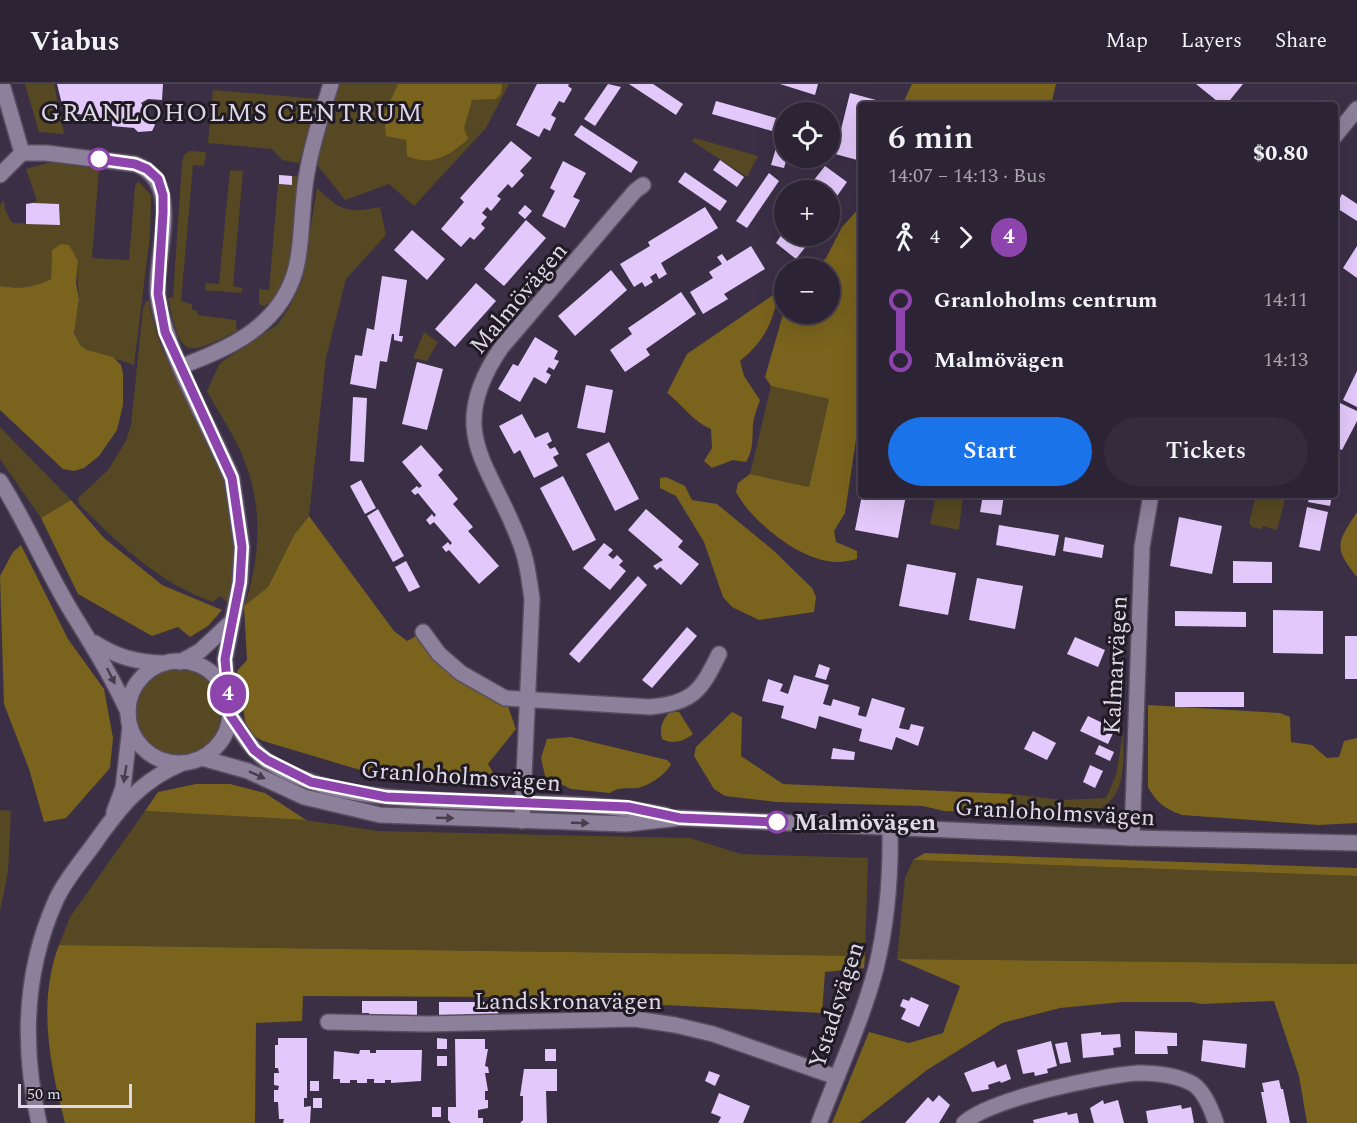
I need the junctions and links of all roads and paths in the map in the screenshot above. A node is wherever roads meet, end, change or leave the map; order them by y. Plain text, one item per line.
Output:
1 (2, 84) edge
2 (331, 84) edge
3 (1357, 109) edge
4 (1338, 132) edge
5 (22, 153) junction
6 (0, 175) edge
7 (643, 185) dead end
8 (182, 366) junction
9 (0, 481) edge
10 (1150, 498) edge
11 (231, 623) junction
12 (423, 632) dead end
13 (92, 642) junction
14 (719, 654) dead end
15 (173, 662) junction
16 (228, 699) junction
17 (527, 700) junction
18 (230, 715) junction
19 (129, 719) junction
20 (202, 758) junction
21 (183, 763) junction
22 (524, 804) junction
23 (680, 818) junction
24 (111, 820) junction
25 (522, 821) junction
26 (890, 827) junction
27 (1131, 838) junction
28 (1357, 843) edge
29 (328, 1022) dead end
30 (836, 1077) junction
31 (39, 1123) edge
32 (819, 1123) edge
33 (964, 1123) edge
34 (1216, 1123) edge

1 - 5 street
2 - 8 street
3 - 4 street
5 - 6 street
5 - 8 street
7 - 17 street, Malmövägen
8 - 11 street
9 - 13 street
10 - 27 street, Kalmarvägen
11 - 15 street
11 - 16 street
12 - 17 street
13 - 15 street
13 -> 19 street
14 - 17 street
15 - 16 street
15 - 19 street
16 - 18 street
17 - 22 street, Malmövägen
18 - 20 street
18 - 22 street, Granloholmsvägen
19 - 21 street
19 -> 24 street
20 - 21 street
20 -> 25 street, Granloholmsvägen
21 - 24 street
22 - 23 street, Granloholmsvägen
22 - 25 street, Malmövägen
25 -> 23 street, Granloholmsvägen
23 - 26 street, Granloholmsvägen
24 - 31 street
26 - 27 street, Granloholmsvägen
26 - 30 street, Ystadsvägen
27 - 28 street, Granloholmsvägen
29 - 30 street, Landskronavägen
30 - 32 street, Ystadsvägen
33 - 34 street

